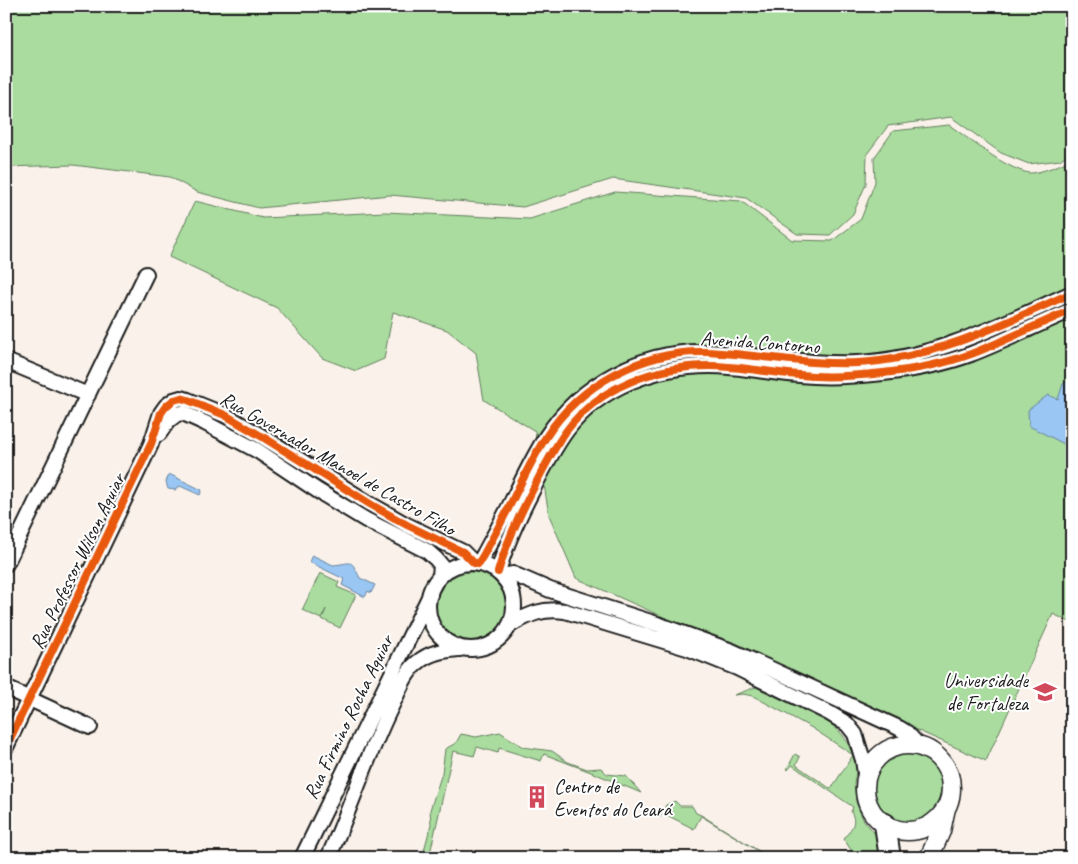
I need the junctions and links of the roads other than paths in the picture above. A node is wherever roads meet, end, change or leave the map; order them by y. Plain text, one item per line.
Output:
1 (146, 274) dead end
2 (1072, 293) edge
3 (1072, 310) edge
4 (6, 361) edge
5 (88, 395) junction
6 (151, 444) junction
7 (293, 455) junction
8 (284, 468) junction
9 (404, 531) junction
10 (6, 564) edge
11 (476, 564) junction
12 (500, 574) junction
13 (440, 576) junction
14 (430, 594) junction
15 (510, 625) junction
16 (464, 649) junction
17 (6, 688) edge
18 (29, 699) junction
19 (90, 727) dead end
20 (919, 746) junction
21 (6, 747) edge
22 (866, 780) junction
23 (946, 808) junction
24 (885, 824) junction
25 (314, 833) junction
26 (930, 856) edge
27 (302, 858) edge
28 (309, 858) edge
29 (328, 858) edge
30 (890, 858) edge

1 - 5 street
2 - 11 street, Avenida Contorno
3 - 12 street, Avenida Contorno
4 - 5 street
5 - 10 street
6 - 7 street, Rua Governador Manoel de Castro Filho
6 - 8 street, Rua Governador Manoel de Castro Filho
6 - 18 street, Rua Professor Wilson Aguiar
7 - 8 street
7 - 9 street, Rua Governador Manoel de Castro Filho
8 - 9 street, Rua Governador Manoel de Castro Filho
9 - 11 street, Rua Governador Manoel de Castro Filho
9 - 13 street, Rua Governador Manoel de Castro Filho
11 - 12 street
11 - 13 street
12 - 15 street
12 - 20 street
13 - 14 street
14 - 16 street
14 - 25 street, Rua Firmino Rocha Aguiar
15 - 16 street
15 - 22 street
16 - 29 street, Rua Firmino Rocha Aguiar
17 - 18 street
18 - 19 street
18 - 21 street, Rua Professor Wilson Aguiar
20 - 22 main road
20 - 23 main road
22 - 24 main road
23 - 24 main road
23 - 26 main road
24 - 30 highway
25 - 27 street, Rua Firmino Rocha Aguiar
25 - 28 street

